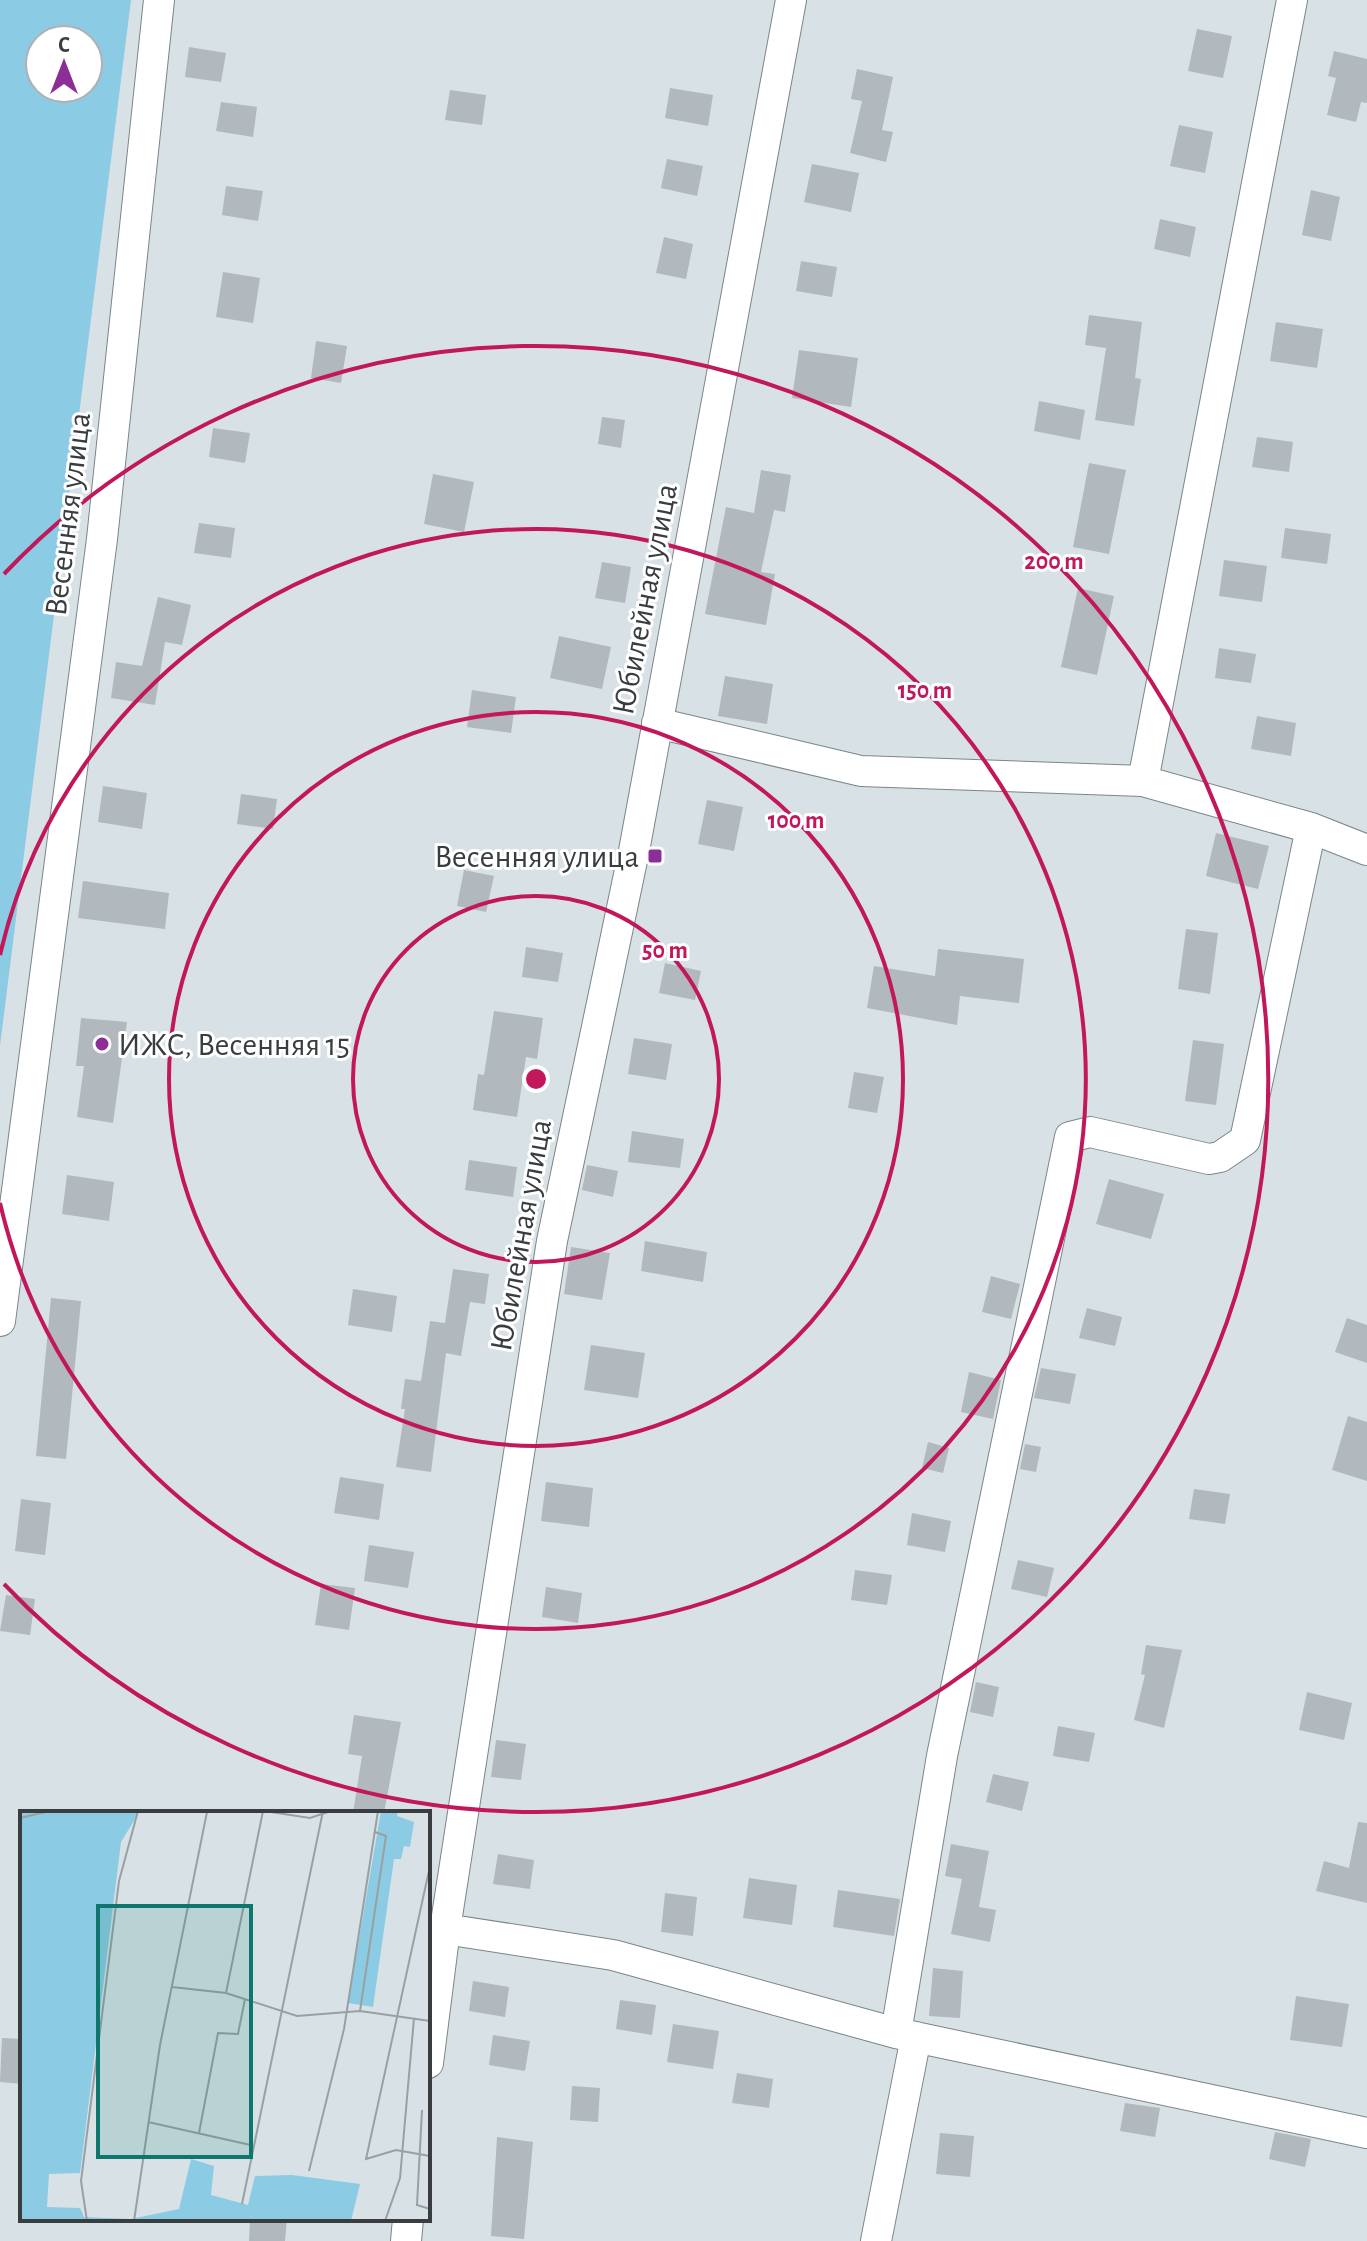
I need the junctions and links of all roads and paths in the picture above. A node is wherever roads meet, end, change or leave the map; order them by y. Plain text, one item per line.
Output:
1 (159, 0) edge
2 (791, 0) edge
3 (1292, 0) edge
4 (657, 723) junction
5 (1143, 781) junction
6 (1311, 828) junction
7 (1367, 850) edge
8 (0, 1321) edge
9 (445, 1929) junction
10 (906, 2035) junction
11 (430, 2047) edge
12 (1367, 2133) edge
13 (408, 2221) edge
14 (406, 2241) edge
15 (876, 2241) edge

1 - 8 street, Весенняя улица
2 - 4 street, Юбилейная улица
3 - 5 street
4 - 5 street
4 - 9 street, Юбилейная улица
5 - 6 street
6 - 7 street
6 - 10 street
9 - 10 street
9 - 11 street, Юбилейная улица
10 - 12 street
10 - 15 street
13 - 14 street

